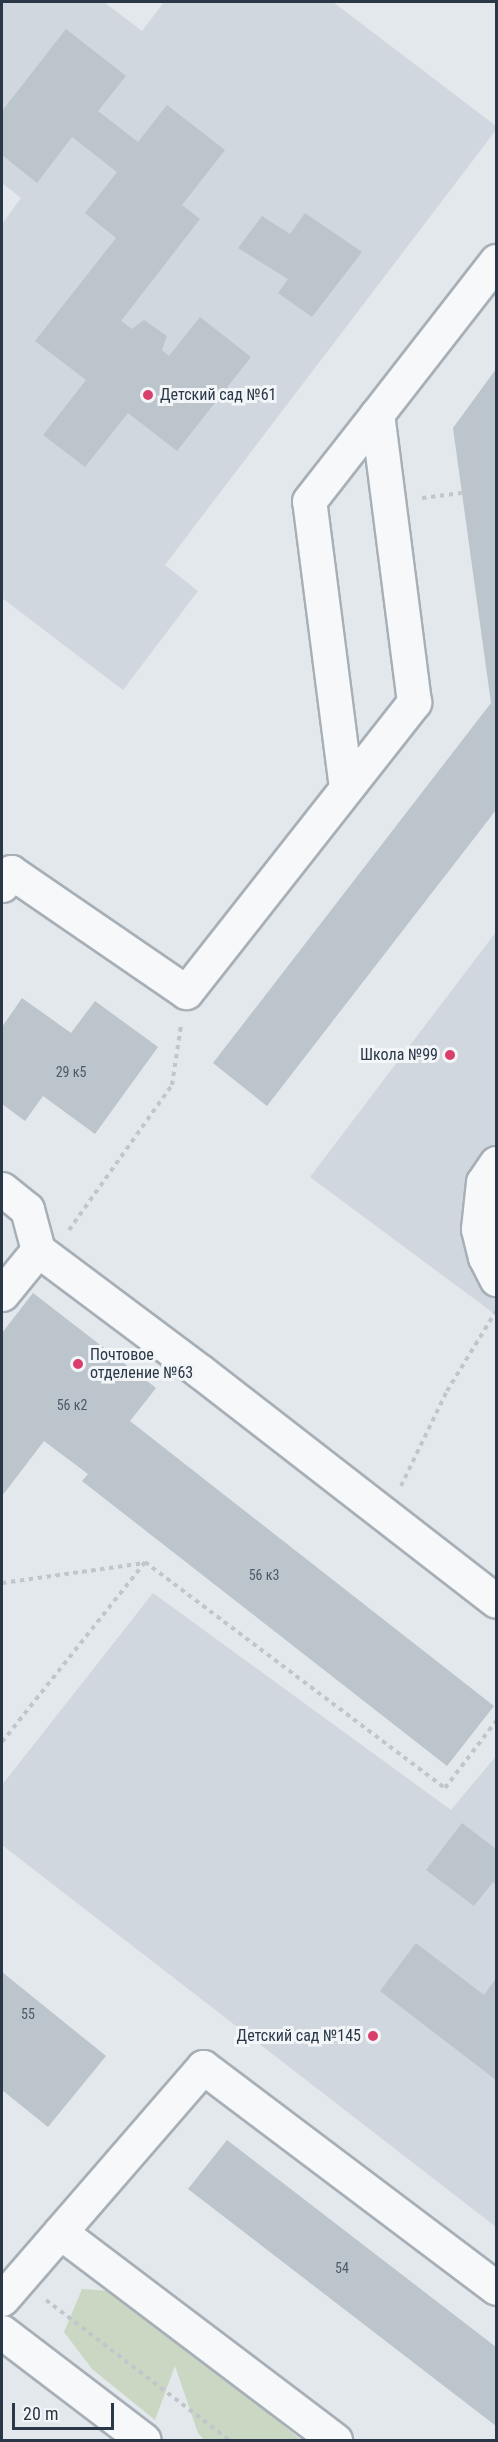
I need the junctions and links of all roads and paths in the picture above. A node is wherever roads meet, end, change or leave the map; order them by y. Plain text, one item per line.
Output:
1 (496, 261) edge
2 (377, 414) junction
3 (462, 493) dead end
4 (388, 502) junction
5 (346, 788) junction
6 (2, 885) edge
7 (186, 992) junction
8 (496, 1163) edge
9 (2, 1189) edge
10 (44, 1254) junction
11 (496, 1280) edge
12 (2, 1294) edge
13 (496, 1310) edge
14 (387, 1516) junction
15 (145, 1562) junction
16 (2, 1583) edge
17 (496, 1601) edge
18 (496, 1721) edge
19 (2, 1742) edge
20 (60, 2232) junction
21 (496, 2288) edge
22 (10, 2289) edge
23 (2, 2332) edge
24 (144, 2440) edge
25 (229, 2440) edge
26 (335, 2440) edge

1 - 2 street
2 - 4 street
2 - 5 street
3 - 4 path
4 - 5 street
5 - 7 street
6 - 7 street
7 - 10 path
8 - 11 street
9 - 10 street
10 - 12 street
10 - 14 street
13 - 14 path
14 - 17 street
15 - 16 path
15 - 18 path
15 - 19 path
20 - 21 street
20 - 22 street
20 - 26 street
22 - 25 path
23 - 24 street

